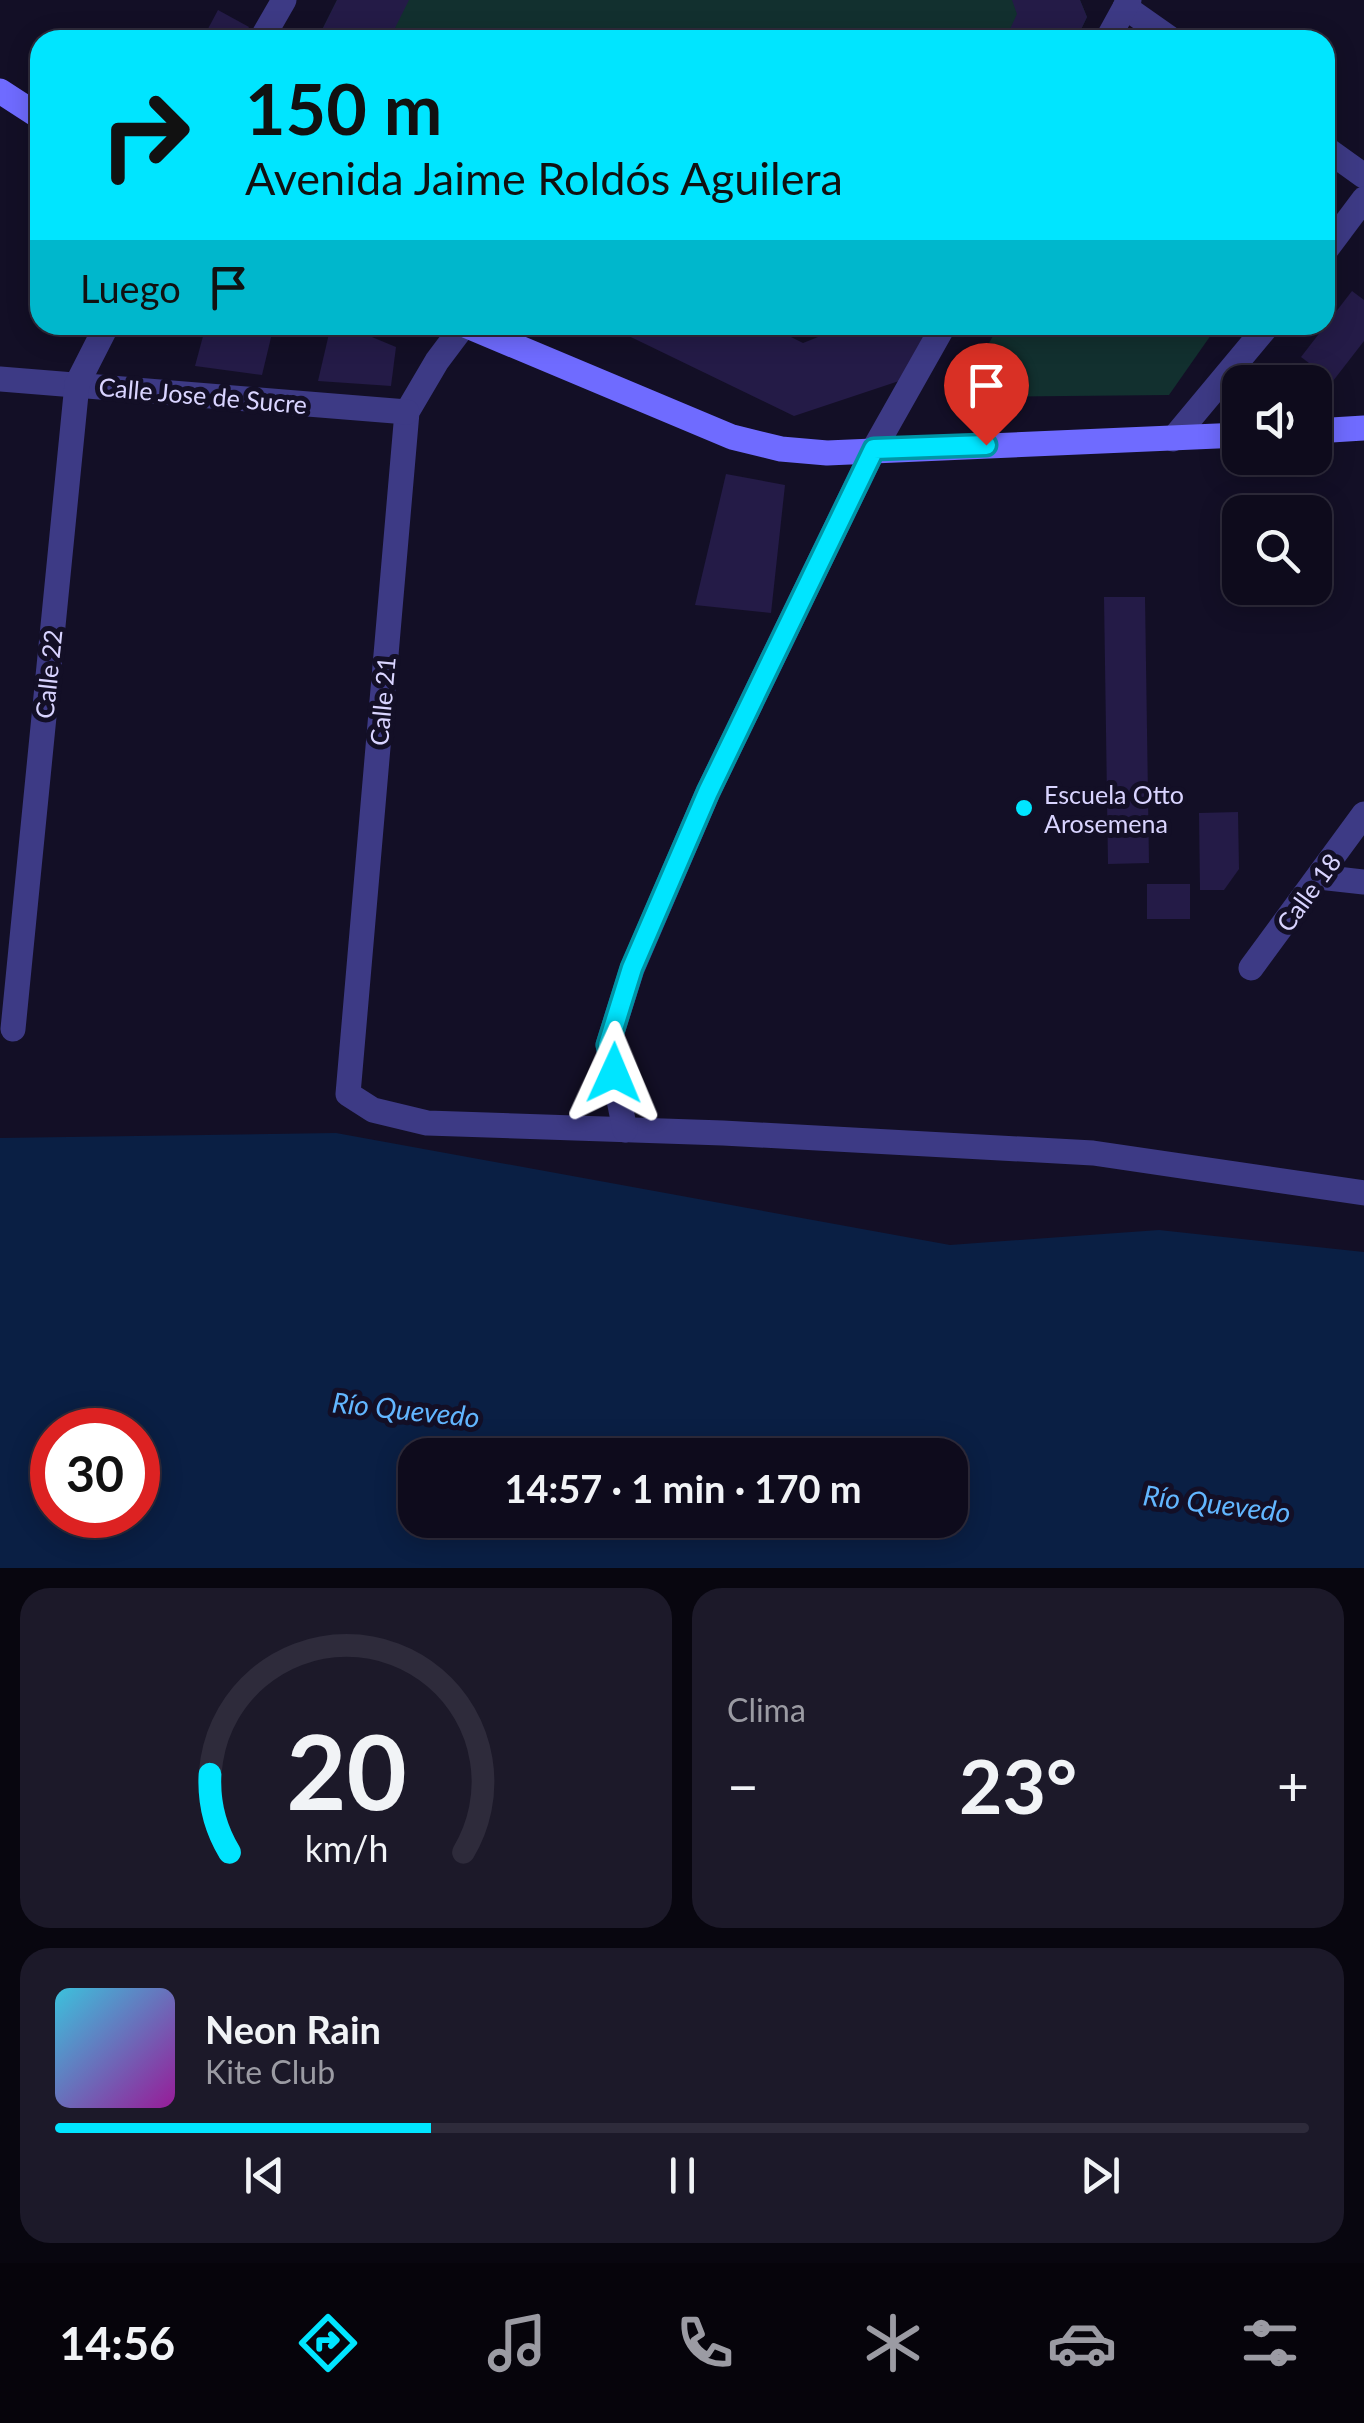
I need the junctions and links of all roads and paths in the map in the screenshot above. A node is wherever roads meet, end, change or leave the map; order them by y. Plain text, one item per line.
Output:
1 (284, 0) edge
2 (1127, 4) edge
3 (267, 30) edge
4 (1113, 30) edge
5 (1160, 30) edge
6 (0, 91) edge
7 (30, 110) edge
8 (1335, 155) edge
9 (1364, 176) edge
10 (1364, 200) edge
11 (1335, 238) edge
12 (101, 335) edge
13 (456, 335) edge
14 (488, 335) edge
15 (938, 335) edge
16 (1260, 335) edge
17 (0, 379) edge
18 (77, 384) junction
19 (407, 412) junction
20 (1364, 428) edge
21 (1332, 430) edge
22 (1222, 436) edge
23 (1173, 439) junction
24 (874, 449) junction
25 (1364, 814) edge
26 (1319, 877) junction
27 (1364, 882) edge
28 (1252, 968) dead end
29 (12, 1029) dead end
30 (625, 1130) junction
31 (1364, 1193) edge

1 - 3 street
2 - 4 street
2 - 5 street
6 - 7 main road
8 - 9 street
10 - 11 street
12 - 18 street, Calle 22
13 - 19 street, Calle 21
14 - 24 main road
15 - 24 street
16 - 23 street
17 - 18 street, Calle Jose de Sucre
18 - 19 street, Calle Jose de Sucre
18 - 29 street, Calle 22
19 - 30 street, Calle 21
20 - 21 main road
22 - 23 main road
23 - 24 main road
24 - 30 street
25 - 26 street, Calle 18
26 - 27 street
26 - 28 street, Calle 18
30 - 31 street

